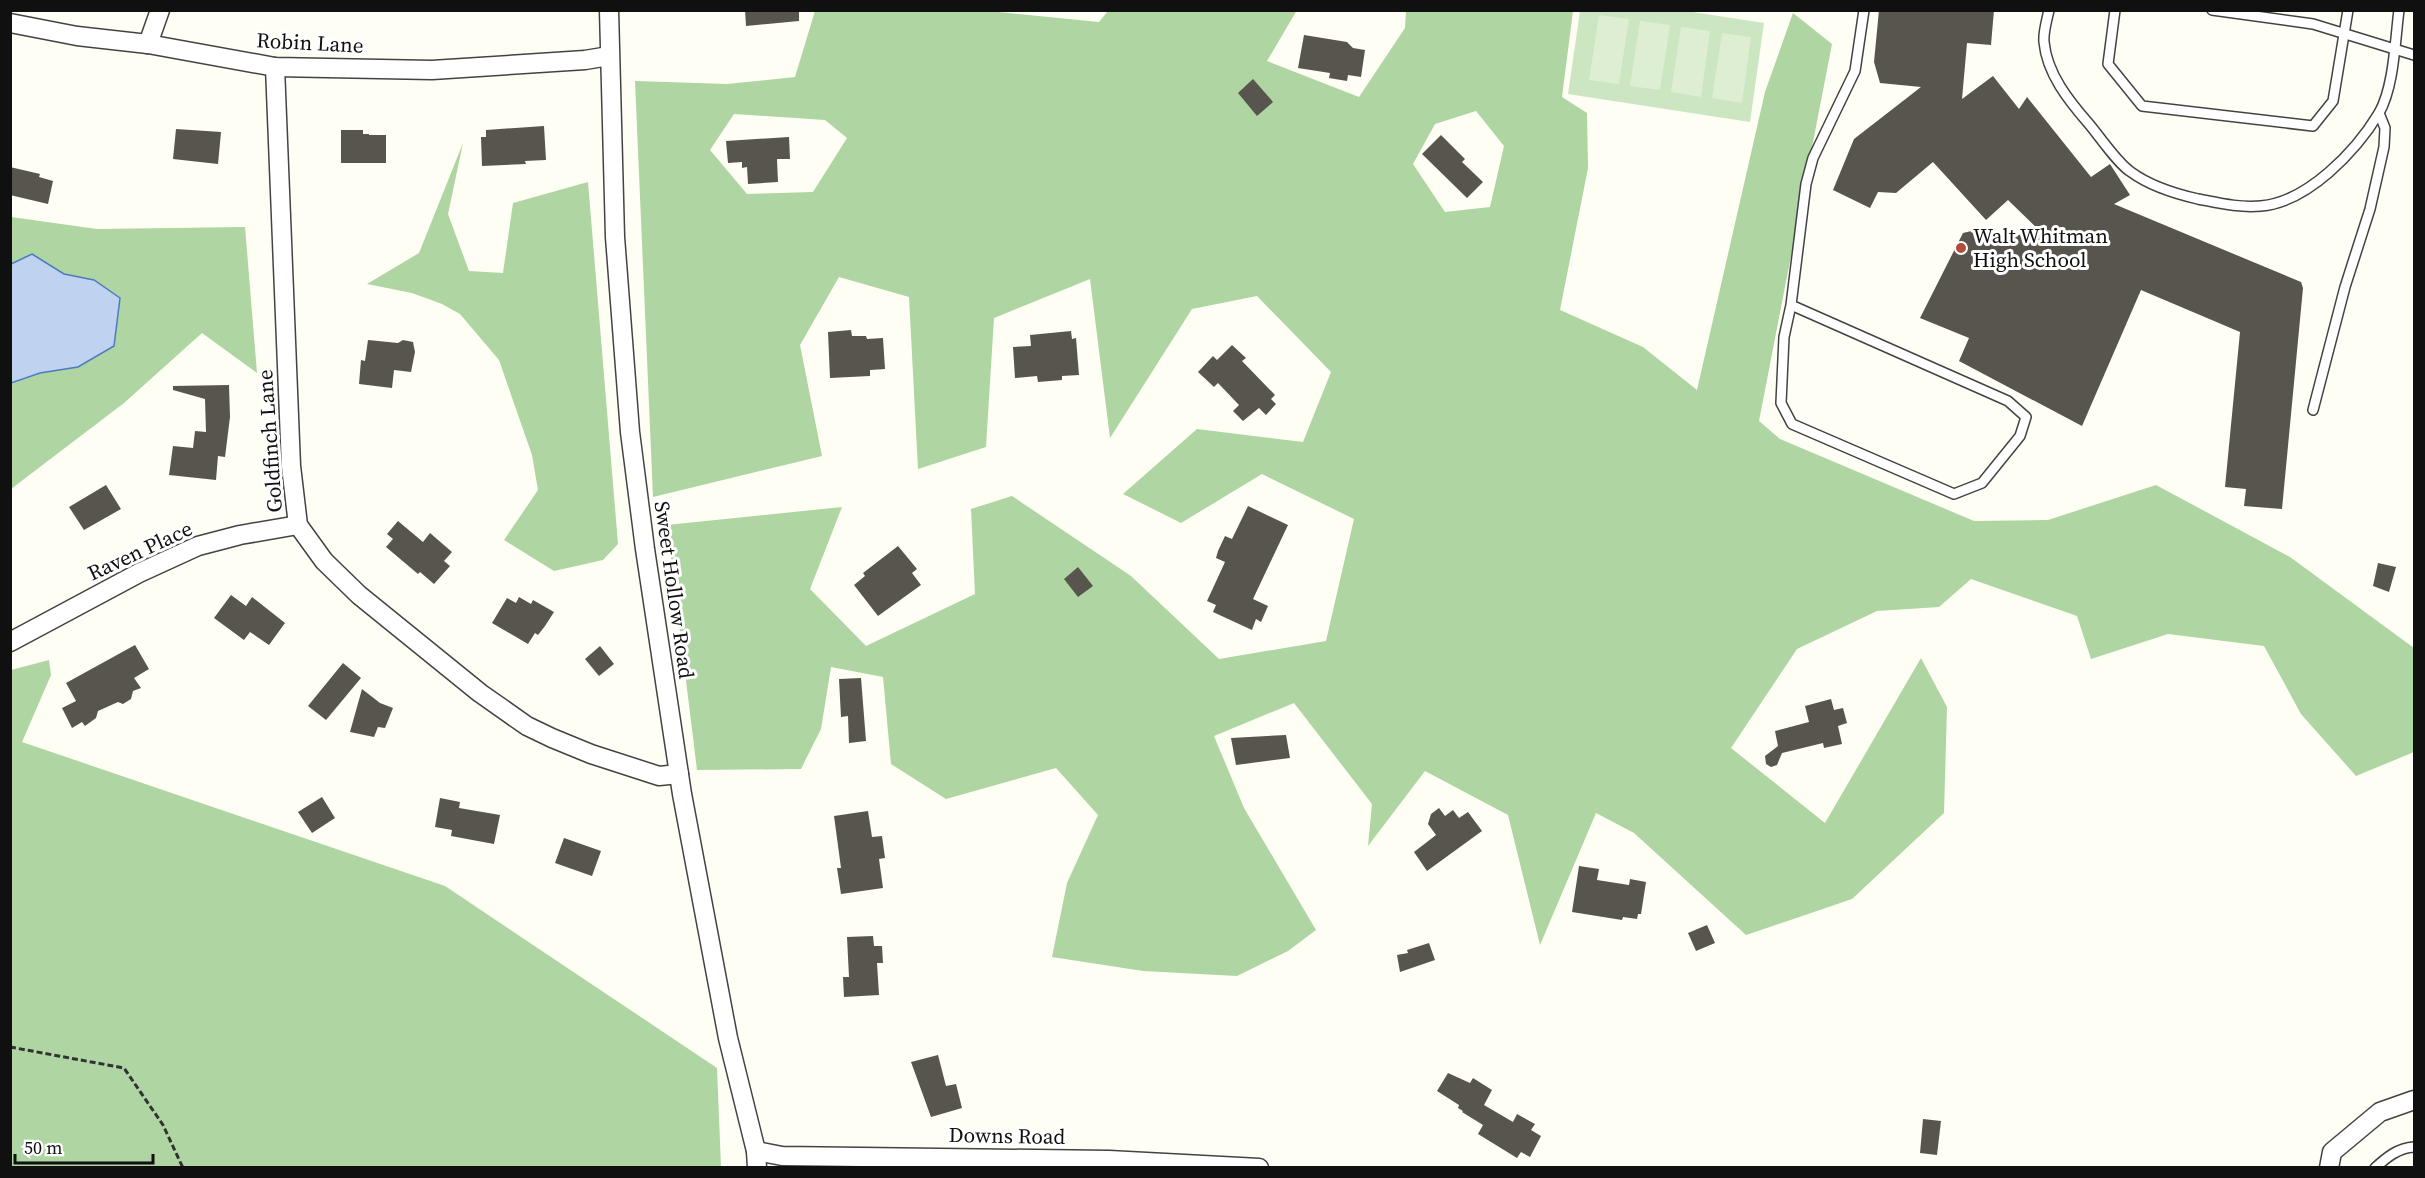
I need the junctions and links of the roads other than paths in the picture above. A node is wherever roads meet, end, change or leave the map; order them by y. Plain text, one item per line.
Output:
1 (160, 10) edge
2 (609, 10) edge
3 (1864, 10) edge
4 (2049, 10) edge
5 (2115, 10) edge
6 (2212, 10) edge
7 (2348, 10) edge
8 (2399, 10) edge
9 (10, 23) edge
10 (2344, 34) junction
11 (148, 44) junction
12 (2393, 49) junction
13 (2415, 55) edge
14 (609, 56) junction
15 (275, 68) junction
16 (2379, 112) junction
17 (1791, 305) junction
18 (2313, 410) dead end
19 (298, 525) junction
20 (10, 642) edge
21 (679, 774) junction
22 (2415, 1100) edge
23 (2415, 1147) edge
24 (756, 1159) edge
25 (1259, 1167) edge
26 (2329, 1167) edge
27 (2375, 1167) edge

1 - 11 street
2 - 14 street, Sweet Hollow Road
3 - 17 lane
4 - 16 lane
5 - 10 lane
6 - 10 lane
7 - 10 lane
8 - 12 lane
9 - 11 street, Robin Lane
10 - 12 lane
11 - 15 street, Robin Lane
12 - 13 lane
12 - 16 lane
14 - 15 street, Robin Lane
14 - 21 street, Sweet Hollow Road
15 - 19 street, Goldfinch Lane
16 - 18 lane
17 - 17 lane
19 - 20 street, Raven Place
19 - 21 street, Goldfinch Lane
21 - 24 street, Sweet Hollow Road
22 - 26 street
23 - 27 lane
24 - 25 street, Downs Road

